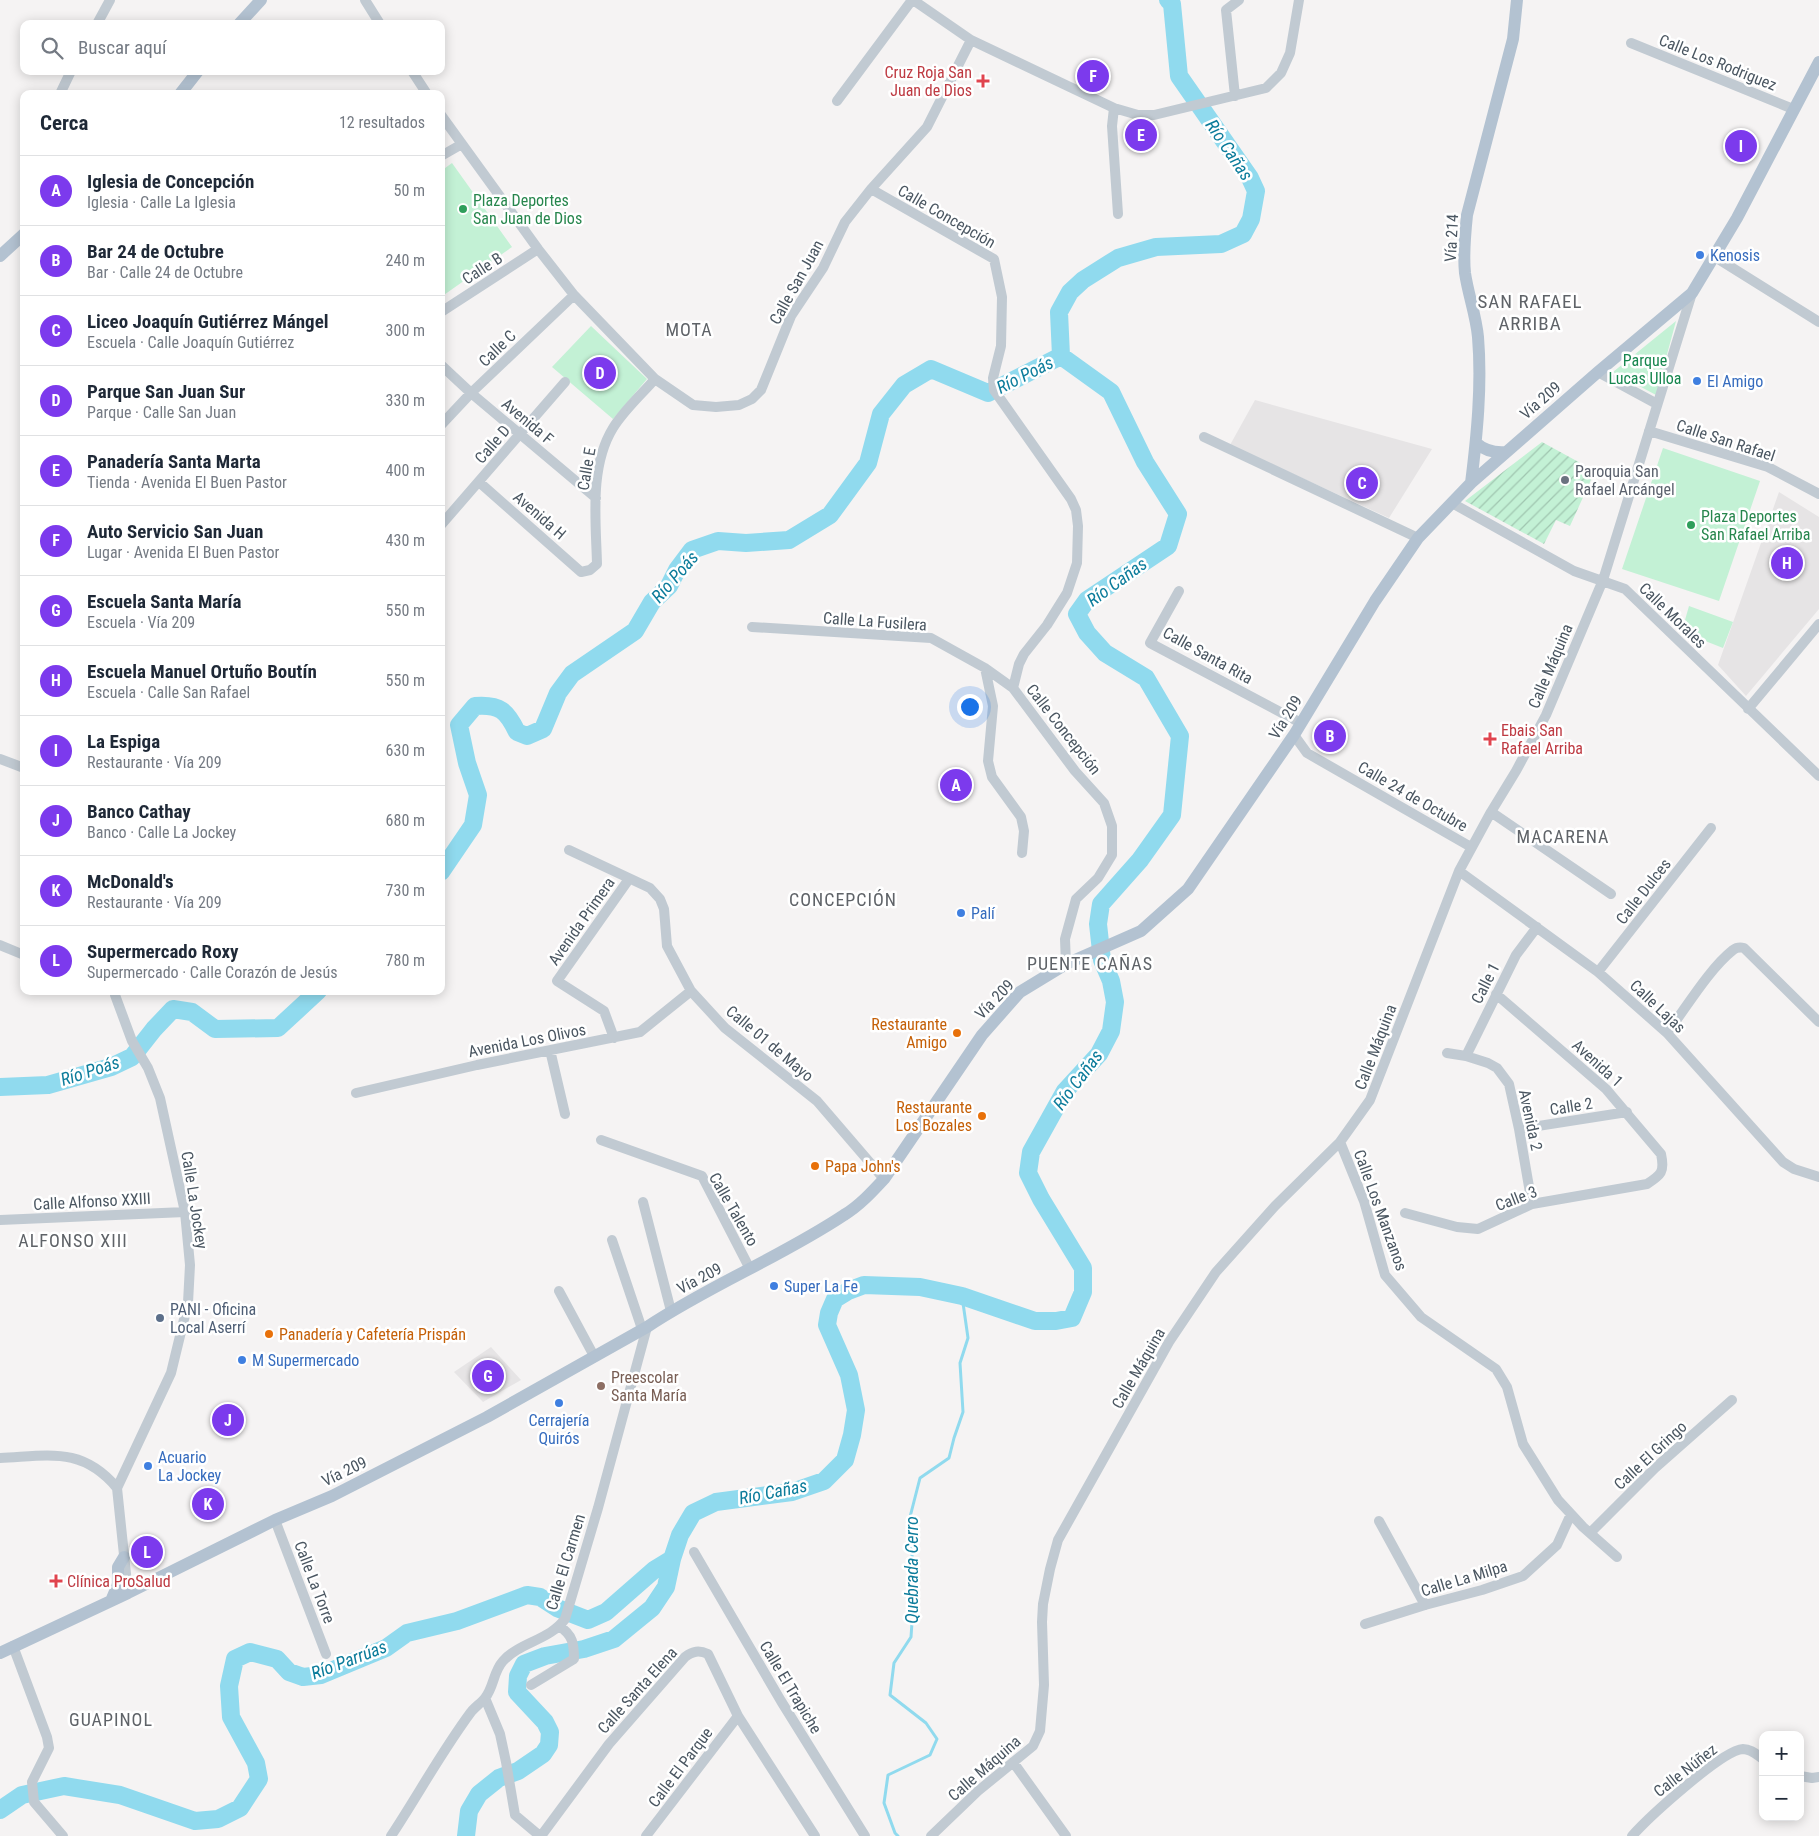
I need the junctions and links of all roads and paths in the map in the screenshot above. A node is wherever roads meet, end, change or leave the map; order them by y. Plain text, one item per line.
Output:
1 (110, 0) edge
2 (261, 0) edge
3 (365, 0) edge
4 (913, 0) edge
5 (1239, 0) edge
6 (1299, 0) edge
7 (1517, 0) edge
8 (99, 20) edge
9 (242, 20) edge
10 (378, 20) edge
11 (971, 40) junction
12 (1631, 43) dead end
13 (1819, 62) edge
14 (69, 75) edge
15 (195, 75) edge
16 (415, 75) edge
17 (62, 90) edge
18 (183, 90) edge
19 (424, 90) edge
20 (1235, 96) junction
21 (837, 101) dead end
22 (1114, 108) junction
23 (1793, 109) junction
24 (445, 121) edge
25 (462, 144) junction
26 (445, 154) edge
27 (871, 188) junction
28 (1118, 214) dead end
29 (20, 238) edge
30 (538, 249) junction
31 (0, 256) edge
32 (1715, 257) junction
33 (1692, 293) junction
34 (574, 295) junction
35 (445, 309) edge
36 (1819, 322) edge
37 (445, 370) edge
38 (1598, 372) junction
39 (655, 379) junction
40 (565, 382) dead end
41 (471, 393) junction
42 (1657, 404) junction
43 (445, 421) edge
44 (1649, 431) junction
45 (520, 434) junction
46 (1204, 437) dead end
47 (1476, 443) junction
48 (1506, 452) junction
49 (479, 482) junction
50 (1471, 482) junction
51 (1819, 494) edge
52 (596, 498) junction
53 (1452, 503) junction
54 (445, 520) edge
55 (1418, 538) junction
56 (581, 572) joint
57 (1603, 580) junction
58 (1179, 591) dead end
59 (1819, 624) edge
60 (752, 627) dead end
61 (985, 668) junction
62 (1013, 688) junction
63 (1748, 709) junction
64 (1301, 723) junction
65 (1294, 735) junction
66 (0, 759) edge
67 (20, 766) edge
68 (1819, 776) edge
69 (1491, 812) junction
70 (1711, 828) dead end
71 (1471, 847) junction
72 (569, 850) dead end
73 (1022, 853) dead end
74 (1459, 871) junction
75 (629, 879) junction
76 (1611, 894) dead end
77 (1537, 927) junction
78 (0, 944) edge
79 (20, 953) edge
80 (1066, 964) junction
81 (1598, 972) junction
82 (691, 991) junction
83 (1496, 994) junction
84 (113, 995) edge
85 (1819, 1022) edge
86 (1667, 1033) junction
87 (614, 1038) junction
88 (550, 1050) junction
89 (1447, 1053) dead end
90 (1466, 1056) junction
91 (356, 1093) dead end
92 (1627, 1112) junction
93 (565, 1114) dead end
94 (1520, 1129) junction
95 (601, 1140) dead end
96 (1340, 1142) junction
97 (1663, 1168) joint
98 (1819, 1177) edge
99 (884, 1179) junction
100 (643, 1202) dead end
101 (1532, 1204) junction
102 (185, 1212) junction
103 (1405, 1213) dead end
104 (0, 1220) edge
105 (612, 1240) dead end
106 (750, 1269) junction
107 (560, 1291) dead end
108 (670, 1311) junction
109 (644, 1328) junction
110 (594, 1356) junction
111 (1732, 1400) dead end
112 (0, 1458) edge
113 (117, 1488) junction
114 (1571, 1514) junction
115 (276, 1520) junction
116 (1379, 1521) dead end
117 (1590, 1534) junction
118 (694, 1552) dead end
119 (124, 1557) junction
120 (1618, 1557) dead end
121 (128, 1593) junction
122 (111, 1601) junction
123 (1425, 1605) junction
124 (562, 1623) junction
125 (1366, 1624) dead end
126 (12, 1646) junction
127 (0, 1653) edge
128 (326, 1654) dead end
129 (531, 1685) dead end
130 (485, 1698) junction
131 (738, 1716) junction
132 (1759, 1756) edge
133 (1013, 1762) junction
134 (1804, 1776) edge
135 (1819, 1778) edge
136 (64, 1836) edge
137 (391, 1836) edge
138 (541, 1836) edge
139 (646, 1836) edge
140 (815, 1836) edge
141 (865, 1836) edge
142 (930, 1836) edge
143 (1066, 1836) edge
144 (1632, 1836) edge

1 - 8 street
2 - 9 main road
3 - 10 street
4 - 11 street
4 - 21 street
5 - 20 street
6 - 20 street
7 - 47 main road, Vía 214
11 - 22 street
11 - 27 street, Calle San Juan
12 - 23 street, Calle Los Rodriguez
13 - 23 main road, Vía 209
14 - 17 street
15 - 18 main road
16 - 19 street
20 - 22 street
22 - 28 street
23 - 32 main road, Vía 209
24 - 25 street, Calle San Juan
25 - 26 street
25 - 30 street, Calle San Juan
27 - 39 street, Calle San Juan
27 - 62 street, Calle Concepción
29 - 31 main road
30 - 34 street, Calle San Juan
30 - 35 street, Calle B
32 - 33 main road, Vía 209
32 - 36 street
33 - 38 main road, Vía 209
33 - 42 street, Calle Máquina
34 - 39 street, Calle San Juan
34 - 41 street, Calle C
37 - 41 street, Avenida F
38 - 42 street
38 - 48 main road, Vía 209
39 - 52 street, Calle E
40 - 45 street, Calle D
41 - 43 street, Calle C
41 - 45 street, Avenida F
42 - 44 street, Calle Máquina
44 - 51 street, Calle San Rafael
44 - 57 street, Calle Máquina
45 - 49 street, Calle D
45 - 52 street, Avenida F
46 - 55 street
47 - 48 main road
47 - 50 main road, Vía 214
48 - 50 main road, Vía 209
49 - 54 street, Calle D
49 - 56 street, Avenida H
50 - 53 main road, Vía 209
52 - 56 street, Calle E
53 - 55 main road, Vía 209
53 - 57 street, Calle Morales
55 - 64 main road, Vía 209
57 - 63 street, Calle Morales
57 - 69 street, Calle Máquina
58 - 64 street, Calle Santa Rita
59 - 63 street
60 - 61 street, Calle La Fusilera
61 - 62 street, Calle La Fusilera
61 - 73 street
62 - 80 street, Calle Concepción
63 - 68 street, Calle Morales
64 - 65 main road, Vía 209
65 - 71 street, Calle 24 de Octubre
65 - 80 main road, Vía 209
66 - 67 street
69 - 71 street, Calle Máquina
69 - 76 street
70 - 81 street, Calle Dulces
71 - 74 street, Calle Máquina
72 - 75 street, Calle 01 de Mayo
74 - 77 street, Calle Lajas
74 - 96 street, Calle Máquina
75 - 82 street, Calle 01 de Mayo
75 - 87 street, Avenida Primera
77 - 81 street, Calle Lajas
77 - 83 street, Calle 1
78 - 79 street
80 - 99 main road, Vía 209
81 - 86 street, Calle Lajas
82 - 87 street, Avenida Los Olivos
82 - 99 street, Calle 01 de Mayo
83 - 90 street, Calle 1
83 - 92 street, Avenida 1
84 - 102 street, Calle La Jockey
85 - 86 street
86 - 98 street, Calle Lajas
87 - 88 street, Avenida Los Olivos
88 - 91 street, Avenida Los Olivos
88 - 93 street
89 - 90 street, Avenida 2
90 - 94 street, Avenida 2
92 - 94 street, Calle 2
92 - 97 street, Avenida 1
94 - 101 street, Avenida 2
95 - 106 street, Calle Talento
96 - 114 street, Calle Los Manzanos
96 - 133 street, Calle Máquina
97 - 101 street, Calle 3
99 - 106 main road, Vía 209
100 - 108 street
101 - 103 street, Calle 3
102 - 104 street, Calle Alfonso XXIII
102 - 113 street, Calle La Jockey
105 - 109 street
106 - 108 main road, Vía 209
107 - 110 street
108 - 109 main road, Vía 209
109 - 110 main road, Vía 209
109 - 124 street, Calle El Carmen
110 - 115 main road, Vía 209
111 - 117 street, Calle El Gringo
112 - 113 street
113 - 119 street
114 - 117 street, Calle Los Manzanos
114 - 123 street, Calle La Milpa
115 - 121 main road, Vía 209
115 - 128 street, Calle La Torre
116 - 123 street
117 - 120 street, Calle Los Manzanos
118 - 141 street, Calle El Trapiche
119 - 121 street
119 - 122 main road
121 - 122 main road, Vía 209
122 - 126 main road, Vía 209
123 - 125 street, Calle La Milpa
124 - 129 street
124 - 130 street, Calle El Carmen
126 - 127 main road, Vía 209
126 - 136 street
130 - 137 street, Calle El Carmen
130 - 138 street
131 - 138 street, Calle Santa Elena
131 - 139 street, Calle El Parque
131 - 140 street, Calle Santa Elena
132 - 144 street, Calle Núñez
133 - 142 street, Calle Máquina
133 - 143 street
134 - 135 street

